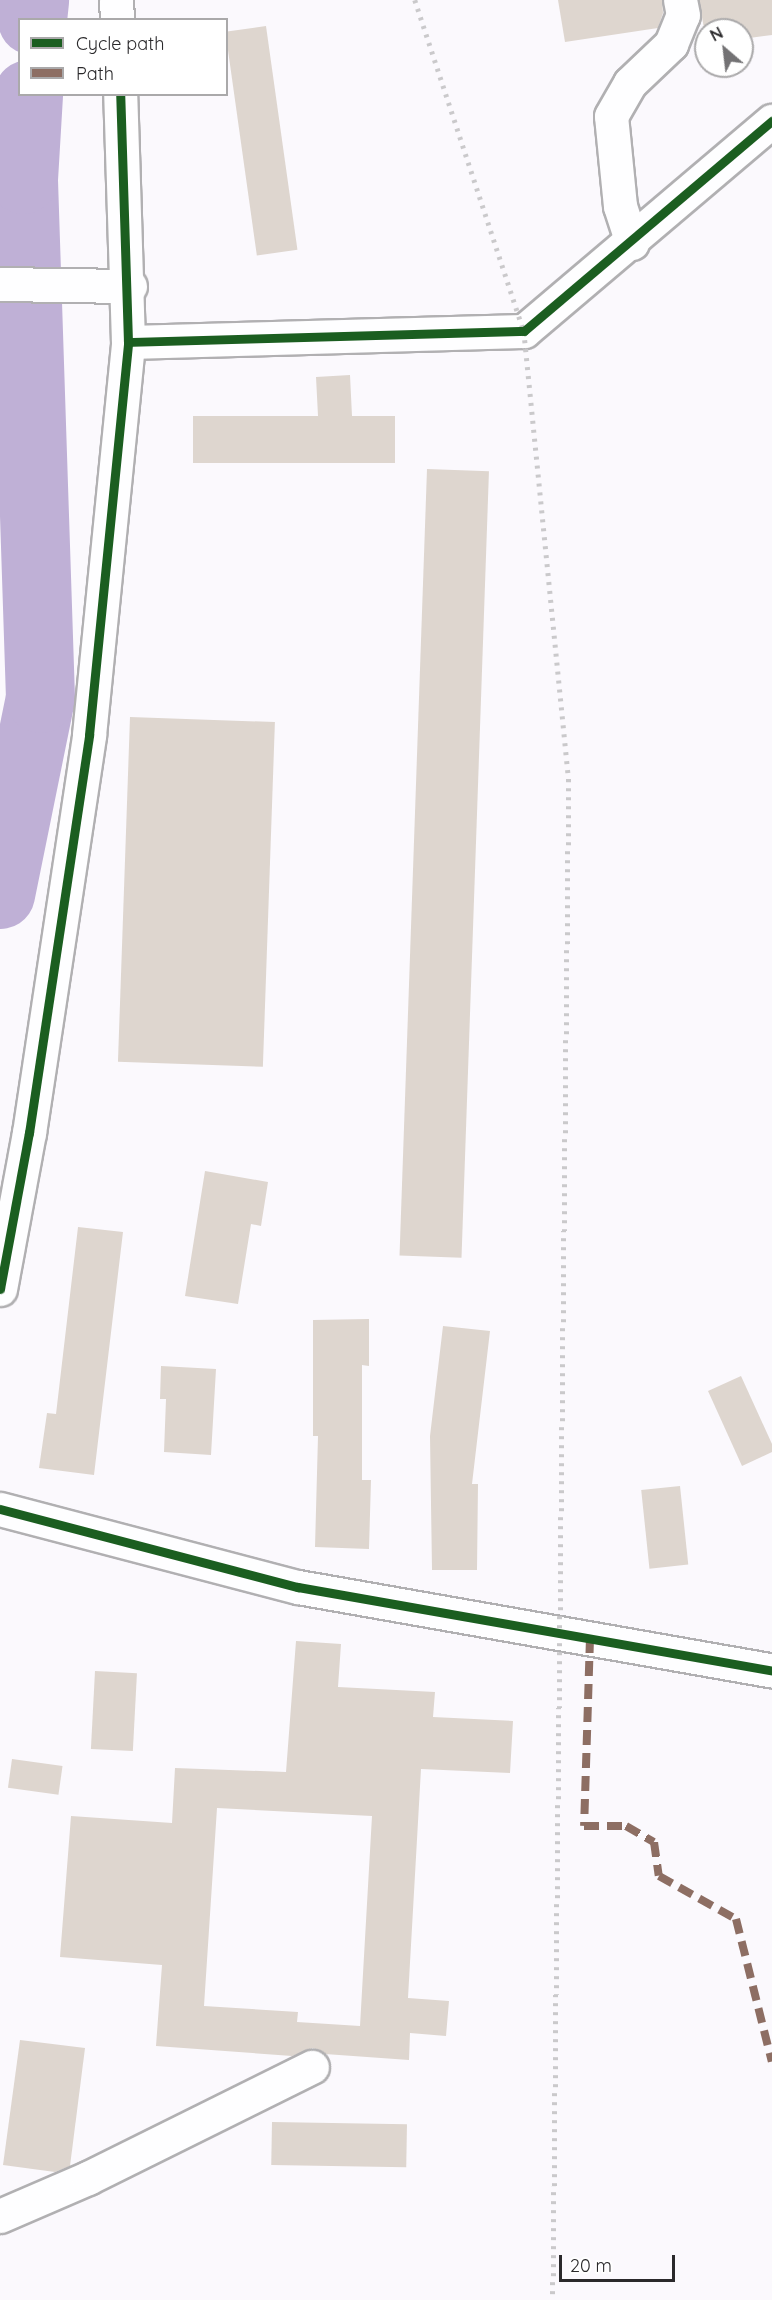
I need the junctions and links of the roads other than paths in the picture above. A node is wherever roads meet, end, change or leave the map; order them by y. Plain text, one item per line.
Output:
1 (116, 0) edge
2 (680, 0) edge
3 (117, 18) edge
4 (120, 96) edge
5 (772, 121) edge
6 (632, 243) junction
7 (0, 284) edge
8 (130, 286) junction
9 (128, 342) junction
10 (0, 1289) edge
11 (0, 1509) edge
12 (772, 1671) edge
13 (312, 2067) dead end
14 (0, 2216) edge

1 - 3 street
2 - 6 street
4 - 8 street
5 - 6 street
6 - 9 street
7 - 8 street
8 - 9 street
9 - 10 street
11 - 12 street
13 - 14 street

